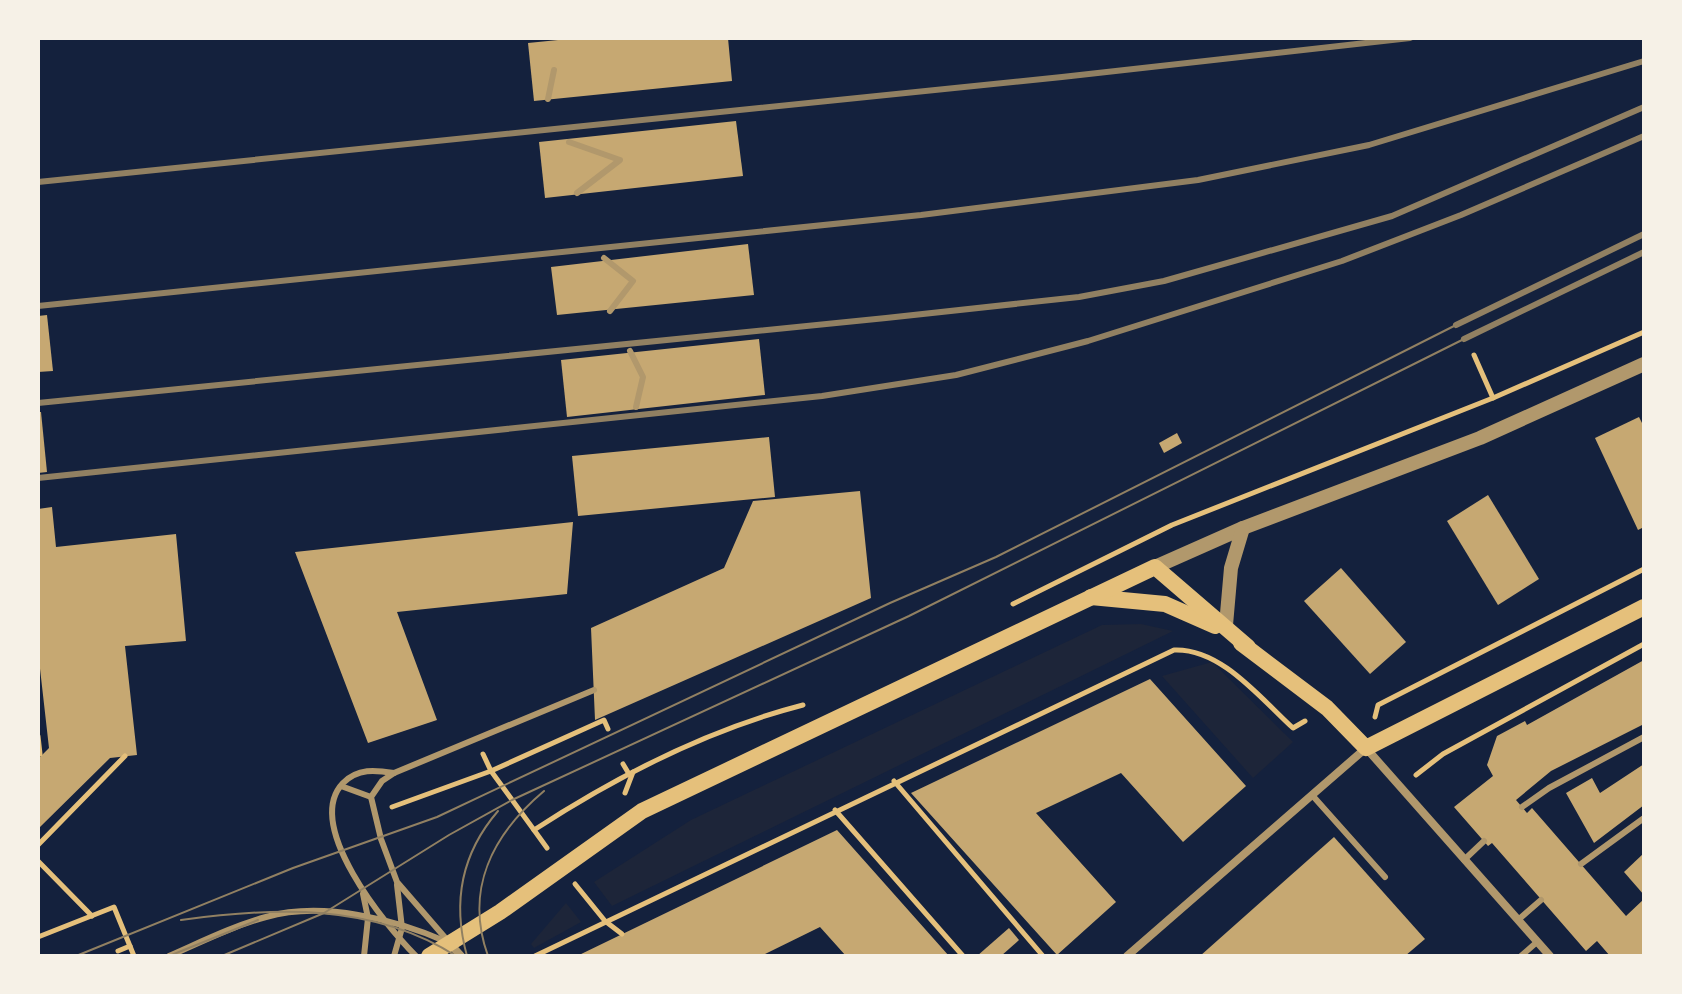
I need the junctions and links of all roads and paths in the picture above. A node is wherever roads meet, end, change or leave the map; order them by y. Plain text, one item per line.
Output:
1 (554, 70) dead end
2 (548, 99) dead end
3 (569, 142) dead end
4 (577, 193) dead end
5 (604, 258) dead end
6 (610, 311) dead end
7 (630, 351) dead end
8 (1474, 355) dead end
9 (1644, 364) edge
10 (1493, 398) dead end
11 (636, 407) dead end
12 (1243, 528) junction
13 (1155, 567) junction
14 (1644, 569) edge
15 (1086, 597) junction
16 (1644, 607) edge
17 (1226, 625) junction
18 (1644, 644) edge
19 (1248, 647) junction
20 (594, 690) dead end
21 (1327, 708) junction
22 (608, 729) dead end
23 (38, 736) edge
24 (1644, 737) edge
25 (1366, 748) junction
26 (40, 754) edge
27 (125, 756) dead end
28 (623, 764) dead end
29 (394, 773) junction
30 (629, 774) dead end
31 (894, 781) junction
32 (341, 786) junction
33 (1400, 788) junction
34 (1312, 795) junction
35 (371, 797) junction
36 (1522, 807) dead end
37 (835, 810) junction
38 (372, 812) junction
39 (1644, 818) edge
40 (1484, 841) dead end
41 (38, 845) edge
42 (1464, 860) junction
43 (38, 861) edge
44 (1581, 864) dead end
45 (1385, 877) dead end
46 (397, 882) junction
47 (363, 890) junction
48 (1541, 900) dead end
49 (92, 916) junction
50 (368, 918) junction
51 (1518, 920) junction
52 (605, 921) junction
53 (385, 922) junction
54 (402, 928) junction
55 (622, 934) dead end
56 (38, 937) edge
57 (400, 939) junction
58 (1537, 942) junction
59 (130, 946) junction
60 (549, 949) junction
61 (118, 951) dead end
62 (451, 952) edge
63 (134, 956) edge
64 (169, 956) edge
65 (364, 956) edge
66 (394, 956) edge
67 (416, 956) edge
68 (429, 956) edge
69 (535, 956) edge
70 (543, 956) edge
71 (555, 956) edge
72 (963, 956) edge
73 (1043, 956) edge
74 (1127, 956) edge
75 (1521, 956) edge
76 (1550, 956) edge

1 - 2 lane
3 - 4 lane
5 - 6 lane
7 - 11 lane
8 - 10 path
9 - 12 street
12 - 13 street
12 - 17 street
13 - 15 main road
13 - 17 main road
14 - 25 path
15 - 19 main road
15 - 62 main road
16 - 25 main road
17 - 19 main road
18 - 33 path
19 - 21 main road
20 - 29 lane
21 - 25 main road
21 - 31 path
22 - 38 path
23 - 26 path
24 - 36 lane
25 - 33 street
25 - 34 street
27 - 41 path
28 - 30 path
29 - 32 lane
29 - 35 lane
31 - 37 path
31 - 73 path
32 - 35 lane
32 - 47 lane
33 - 42 street
34 - 45 lane
34 - 74 street
35 - 38 lane
37 - 52 path
37 - 72 path
38 - 46 lane
39 - 44 lane
40 - 42 lane
42 - 51 street
43 - 49 path
46 - 54 lane
46 - 62 lane
47 - 50 lane
47 - 53 lane
48 - 51 lane
49 - 56 path
49 - 59 path
50 - 53 lane
50 - 64 lane
50 - 65 lane
51 - 58 street
52 - 55 path
52 - 60 path
53 - 54 lane
53 - 57 lane
54 - 57 lane
54 - 62 lane
57 - 66 lane
57 - 67 lane
58 - 75 lane
58 - 76 street
59 - 61 path
59 - 63 path
60 - 69 path
60 - 70 path
60 - 71 path
62 - 68 main road

